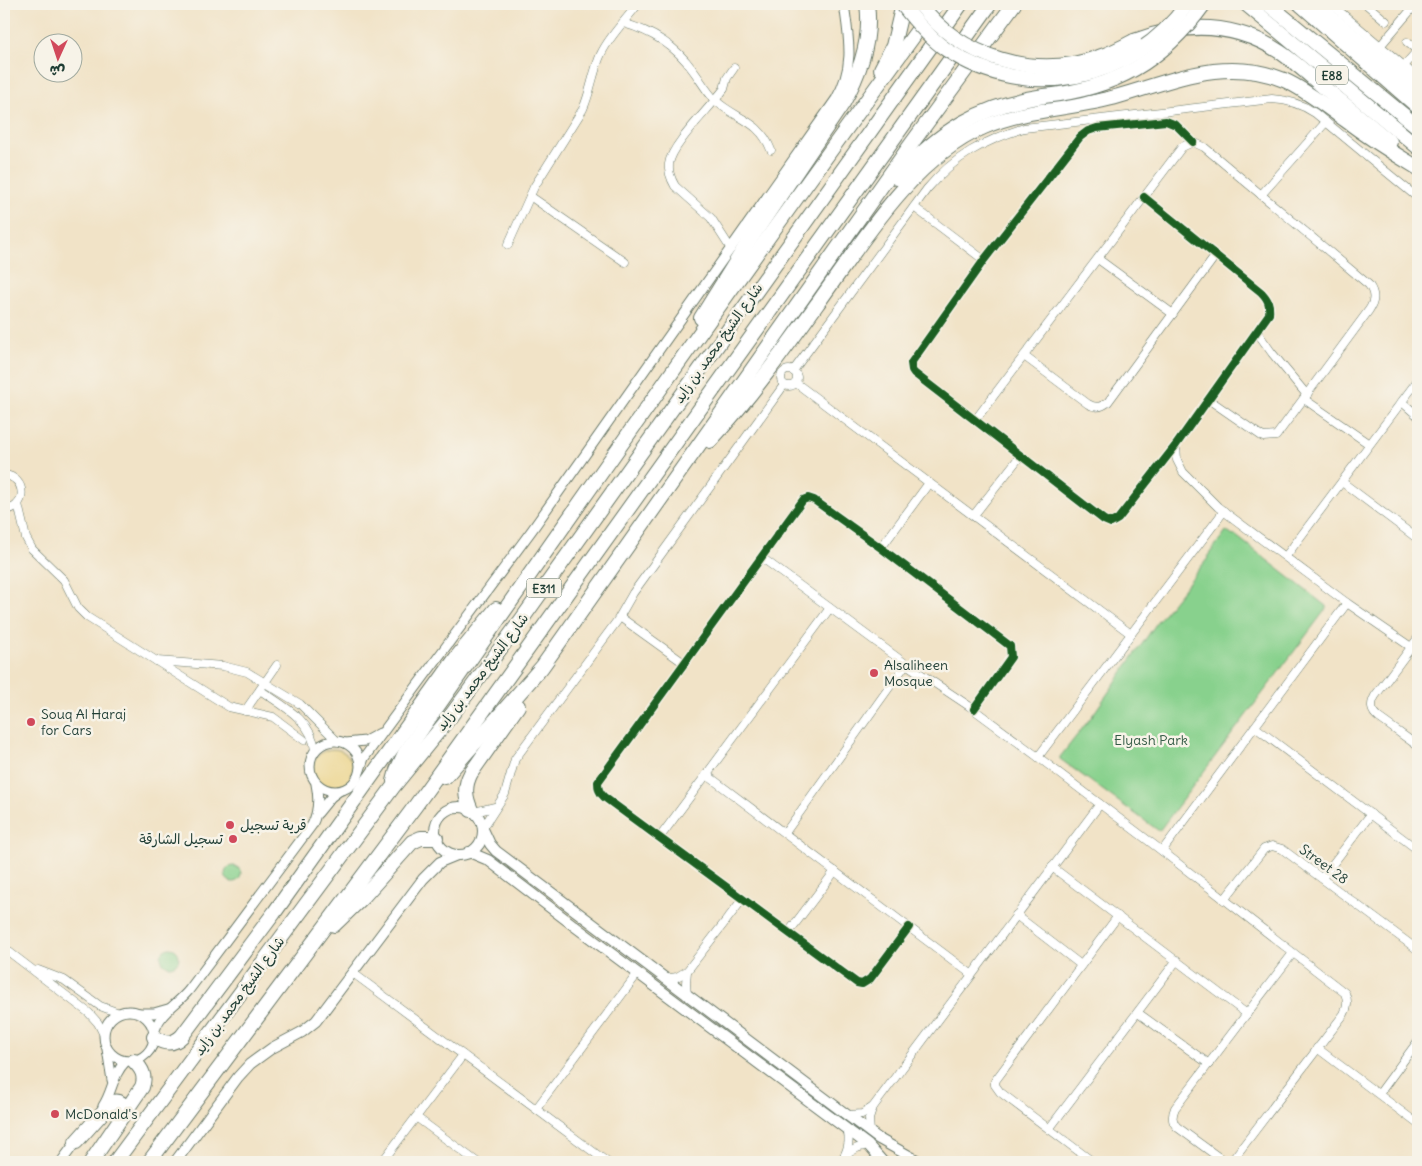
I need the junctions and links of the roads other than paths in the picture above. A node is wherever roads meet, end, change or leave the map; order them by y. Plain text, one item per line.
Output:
1 (638, 4) edge
2 (844, 4) edge
3 (867, 4) edge
4 (902, 4) edge
5 (920, 4) edge
6 (937, 4) edge
7 (961, 4) edge
8 (990, 4) edge
9 (1014, 4) edge
10 (1187, 4) edge
11 (1204, 4) edge
12 (1246, 4) edge
13 (1268, 4) edge
14 (1300, 4) edge
15 (1315, 4) edge
16 (1331, 4) edge
17 (1366, 4) edge
18 (1416, 4) edge
19 (1386, 21) dead end
20 (623, 22) junction
21 (1407, 42) dead end
22 (1381, 45) junction
23 (1418, 51) edge
24 (1404, 66) junction
25 (734, 68) dead end
26 (1418, 78) edge
27 (1418, 91) edge
28 (715, 100) junction
29 (1418, 107) edge
30 (1326, 122) junction
31 (1418, 128) edge
32 (1193, 142) junction
33 (834, 144) junction
34 (1418, 147) edge
35 (771, 150) dead end
36 (1418, 167) edge
37 (1261, 195) junction
38 (530, 196) junction
39 (1144, 197) junction
40 (1418, 198) edge
41 (914, 207) junction
42 (858, 222) junction
43 (508, 245) dead end
44 (731, 249) junction
45 (1216, 255) junction
46 (1098, 259) junction
47 (984, 260) junction
48 (625, 262) dead end
49 (1173, 314) junction
50 (1257, 332) junction
51 (1024, 356) junction
52 (794, 371) junction
53 (670, 375) junction
54 (1418, 380) edge
55 (796, 383) junction
56 (784, 385) junction
57 (1306, 397) junction
58 (1208, 400) junction
59 (1402, 402) junction
60 (1418, 416) edge
61 (976, 419) junction
62 (1369, 444) junction
63 (1176, 445) junction
64 (1021, 454) junction
65 (686, 464) junction
66 (4, 475) edge
67 (1342, 482) junction
68 (930, 483) junction
69 (18, 504) junction
70 (4, 510) edge
71 (1224, 511) junction
72 (974, 515) junction
73 (1418, 539) edge
74 (881, 548) junction
75 (1286, 556) junction
76 (762, 557) junction
77 (528, 576) junction
78 (1347, 603) junction
79 (830, 608) junction
80 (620, 617) junction
81 (1131, 634) junction
82 (1418, 638) edge
83 (1411, 647) junction
84 (156, 660) junction
85 (684, 663) junction
86 (906, 664) junction
87 (277, 665) dead end
88 (542, 667) junction
89 (265, 682) junction
90 (260, 690) junction
91 (974, 709) junction
92 (245, 712) junction
93 (1255, 727) junction
94 (382, 732) junction
95 (304, 740) dead end
96 (341, 742) junction
97 (1418, 746) edge
98 (315, 750) junction
99 (1038, 757) junction
100 (360, 770) junction
101 (707, 775) junction
102 (316, 784) junction
103 (393, 787) junction
104 (339, 791) junction
105 (1100, 804) junction
106 (416, 805) junction
107 (496, 806) junction
108 (473, 811) junction
109 (317, 813) junction
110 (1371, 814) junction
111 (483, 828) junction
112 (785, 833) junction
113 (660, 837) junction
114 (437, 840) junction
115 (1418, 850) edge
116 (1162, 851) junction
117 (469, 852) junction
118 (457, 854) junction
119 (1052, 867) junction
120 (834, 871) junction
121 (425, 876) junction
122 (1322, 878) junction
123 (742, 900) junction
124 (1224, 900) junction
125 (556, 912) junction
126 (1016, 915) junction
127 (582, 916) junction
128 (1118, 916) junction
129 (909, 927) junction
130 (788, 933) junction
131 (319, 936) junction
132 (4, 948) edge
133 (1418, 950) edge
134 (1293, 953) junction
135 (1177, 960) junction
136 (21, 961) junction
137 (1081, 965) junction
138 (687, 972) junction
139 (353, 973) junction
140 (638, 973) junction
141 (971, 974) junction
142 (665, 979) junction
143 (687, 996) junction
144 (168, 1009) junction
145 (119, 1013) junction
146 (138, 1013) junction
147 (1138, 1013) junction
148 (1247, 1014) junction
149 (104, 1035) junction
150 (154, 1035) junction
151 (1418, 1041) edge
152 (106, 1047) junction
153 (1317, 1048) junction
154 (463, 1055) junction
155 (130, 1061) junction
156 (1209, 1064) junction
157 (112, 1086) junction
158 (1379, 1094) junction
159 (873, 1107) junction
160 (536, 1109) junction
161 (124, 1113) junction
162 (848, 1115) junction
163 (416, 1117) junction
164 (1418, 1124) edge
165 (847, 1129) junction
166 (1050, 1129) junction
167 (870, 1132) junction
168 (76, 1142) junction
169 (868, 1145) junction
170 (847, 1154) junction
171 (61, 1162) edge
172 (91, 1162) edge
173 (115, 1162) edge
174 (149, 1162) edge
175 (175, 1162) edge
176 (382, 1162) edge
177 (477, 1162) edge
178 (607, 1162) edge
179 (840, 1162) edge
180 (884, 1162) edge
181 (920, 1162) edge
182 (1093, 1162) edge
183 (1225, 1162) edge
184 (1231, 1162) edge

1 - 20 street
2 - 44 street
3 - 53 highway
4 - 10 highway, bridge
4 - 33 highway
5 - 36 highway, bridge
6 - 33 highway
7 - 103 highway, شارع الشيخ محمد بن زايد / E311
8 - 106 highway, شارع الشيخ محمد بن زايد / E311
9 - 42 highway
11 - 42 highway, bridge
12 - 34 highway, E88
13 - 31 highway, E88
14 - 29 highway
15 - 27 highway
16 - 22 street
17 - 19 street
18 - 22 street
20 - 28 street
20 - 38 street
21 - 23 street
22 - 24 street
23 - 24 street
24 - 26 street
25 - 28 street
28 - 35 street
28 - 44 street
30 - 37 street
30 - 40 street
30 - 41 street
32 - 37 street
32 - 39 street
32 - 47 street
33 - 53 highway
36 - 65 highway
37 - 57 street
38 - 43 street
38 - 48 street
39 - 45 street
39 - 46 street
41 - 47 street
41 - 52 street
42 - 65 highway
44 - 94 street
45 - 49 street
45 - 50 street
46 - 49 street
46 - 51 street
47 - 61 street
49 - 51 street
50 - 57 street
50 - 58 street
51 - 61 street
52 - 55 street
52 - 56 street
53 - 77 highway
54 - 59 street
55 - 56 street
55 - 68 street
56 - 80 street
57 - 58 street
57 - 62 street
58 - 63 street
59 - 60 street
59 - 62 street
61 - 64 street
62 - 67 street
63 - 64 street
63 - 71 street
64 - 72 street
65 - 88 highway
66 - 69 street
67 - 73 street
67 - 75 street
68 - 72 street
68 - 74 street
69 - 70 street
69 - 84 street
71 - 75 street
71 - 81 street
72 - 81 street
74 - 76 street
74 - 91 street
75 - 78 street
76 - 79 street
76 - 85 street
77 - 103 highway
77 - 150 highway
78 - 83 street
78 - 93 street
79 - 86 street
79 - 101 street
80 - 85 street
80 - 107 street
81 - 99 street
82 - 83 street
83 - 97 street
84 - 89 street
84 - 92 street
85 - 113 street
86 - 91 street
86 - 112 street
87 - 89 street
88 - 106 highway
88 - 108 highway
89 - 90 street
89 - 96 street
90 - 92 street
90 - 98 street
91 - 99 street
92 - 95 street
93 - 110 street
93 - 116 street
94 - 96 street
94 - 100 street
96 - 98 street
96 - 100 street
98 - 102 street
99 - 105 street
100 - 104 street
101 - 112 street
101 - 113 street
102 - 104 street
102 - 109 street
103 - 173 highway, شارع الشيخ محمد بن زايد / E311
104 - 109 street
105 - 116 street
105 - 119 street
106 - 131 highway, شارع الشيخ محمد بن زايد / E311
107 - 108 street
107 - 111 street
108 - 111 main road
108 - 114 main road
109 - 144 street
110 - 115 street
110 - 122 street
111 - 117 main road
111 - 127 main road
112 - 120 street
113 - 123 street
114 - 118 main road
114 - 121 main road
114 - 131 highway
116 - 124 street
117 - 118 main road
117 - 125 main road
118 - 121 main road
119 - 126 street
119 - 128 street
120 - 129 street
120 - 130 street
121 - 139 main road
122 - 124 street, Street 28
122 - 133 street, Street 28
123 - 130 street
123 - 138 street
124 - 134 street
125 - 127 main road
125 - 140 main road
126 - 137 street
126 - 141 street
127 - 142 main road
128 - 135 street
128 - 137 street
129 - 130 street
129 - 141 street
131 - 174 highway, شارع الشيخ محمد بن زايد / E311
132 - 136 street
134 - 148 street
134 - 153 street
135 - 147 street
135 - 148 street
136 - 145 street
136 - 149 street
137 - 166 street
138 - 142 street
138 - 143 street
139 - 154 street
139 - 175 main road
140 - 160 street
140 - 165 main road
141 - 159 street
142 - 143 main road
143 - 162 main road
144 - 146 street
144 - 150 street
145 - 146 street
145 - 149 street
146 - 150 street
147 - 156 street
147 - 166 street
148 - 156 street
149 - 152 street
150 - 155 street
151 - 158 street
152 - 155 street
152 - 157 street
153 - 158 street
153 - 184 street
154 - 160 street
154 - 163 street
155 - 157 street
155 - 161 highway
156 - 183 street
157 - 168 street
158 - 164 street
159 - 162 street
159 - 167 street
160 - 178 street
161 - 168 highway
161 - 172 highway
162 - 167 main road
163 - 176 street
163 - 177 street
165 - 169 main road
165 - 170 street
166 - 182 street
167 - 181 main road
168 - 171 street
169 - 170 street
169 - 180 main road
170 - 179 street

